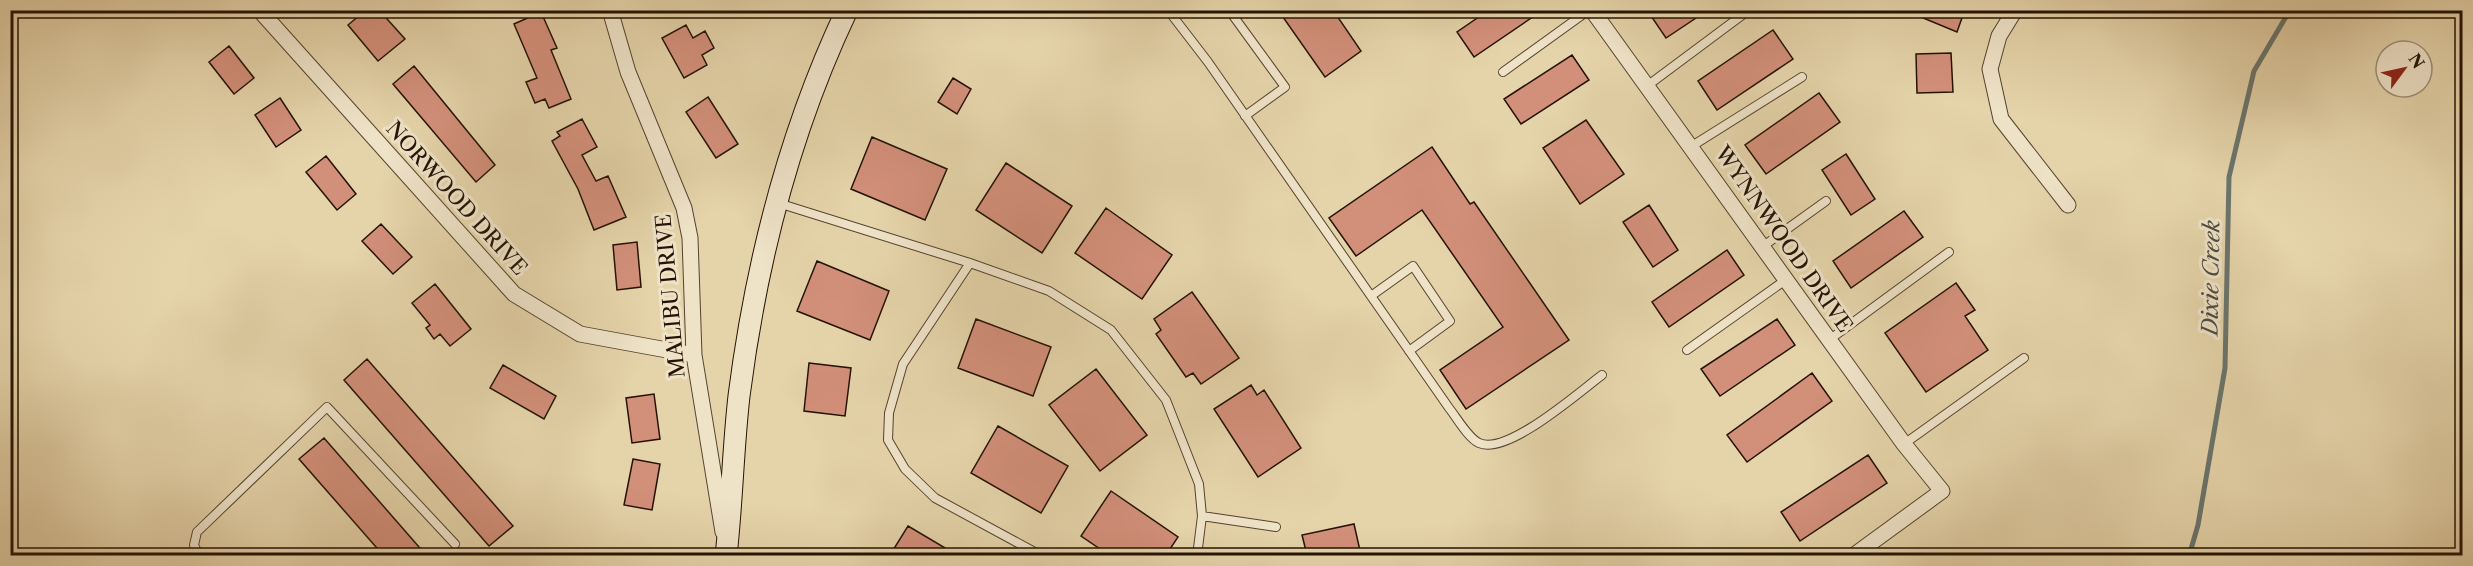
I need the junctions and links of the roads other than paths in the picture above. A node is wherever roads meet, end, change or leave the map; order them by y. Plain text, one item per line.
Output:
1 (610, 10) edge
2 (847, 10) edge
3 (1168, 10) edge
4 (1229, 10) edge
5 (1591, 10) edge
6 (1749, 10) edge
7 (2015, 10) edge
8 (263, 14) dead end
9 (1503, 72) dead end
10 (1802, 77) dead end
11 (1647, 86) junction
12 (1245, 116) junction
13 (1692, 146) junction
14 (1826, 201) dead end
15 (776, 202) junction
16 (2068, 205) dead end
17 (1762, 247) junction
18 (1949, 252) dead end
19 (970, 263) junction
20 (1787, 279) junction
21 (1371, 296) junction
22 (1829, 340) junction
23 (1687, 350) dead end
24 (1409, 351) junction
25 (694, 355) junction
26 (2024, 358) dead end
27 (1602, 375) dead end
28 (1904, 444) junction
29 (1202, 516) junction
30 (1276, 527) dead end
31 (455, 544) dead end
32 (726, 554) edge
33 (199, 555) edge
34 (1042, 555) edge
35 (1197, 555) edge
36 (1852, 555) edge

1 - 25 street, MALIBU DRIVE
2 - 15 main road
3 - 12 lane
4 - 12 lane
5 - 9 lane
5 - 11 street, WYNNWOOD DRIVE
6 - 11 lane
7 - 16 street
8 - 25 street, NORWOOD DRIVE
10 - 13 lane
11 - 13 street, WYNNWOOD DRIVE
12 - 21 lane
13 - 17 street, WYNNWOOD DRIVE
14 - 17 lane
15 - 19 lane
15 - 32 main road
17 - 20 street, WYNNWOOD DRIVE
18 - 22 lane
19 - 29 lane
19 - 34 lane
20 - 22 street, WYNNWOOD DRIVE
20 - 23 lane
21 - 24 lane
21 - 24 lane
22 - 28 street, WYNNWOOD DRIVE
24 - 27 lane
25 - 32 street, MALIBU DRIVE
26 - 28 lane
28 - 36 street, WYNNWOOD DRIVE
29 - 30 lane
29 - 35 lane
31 - 33 lane

